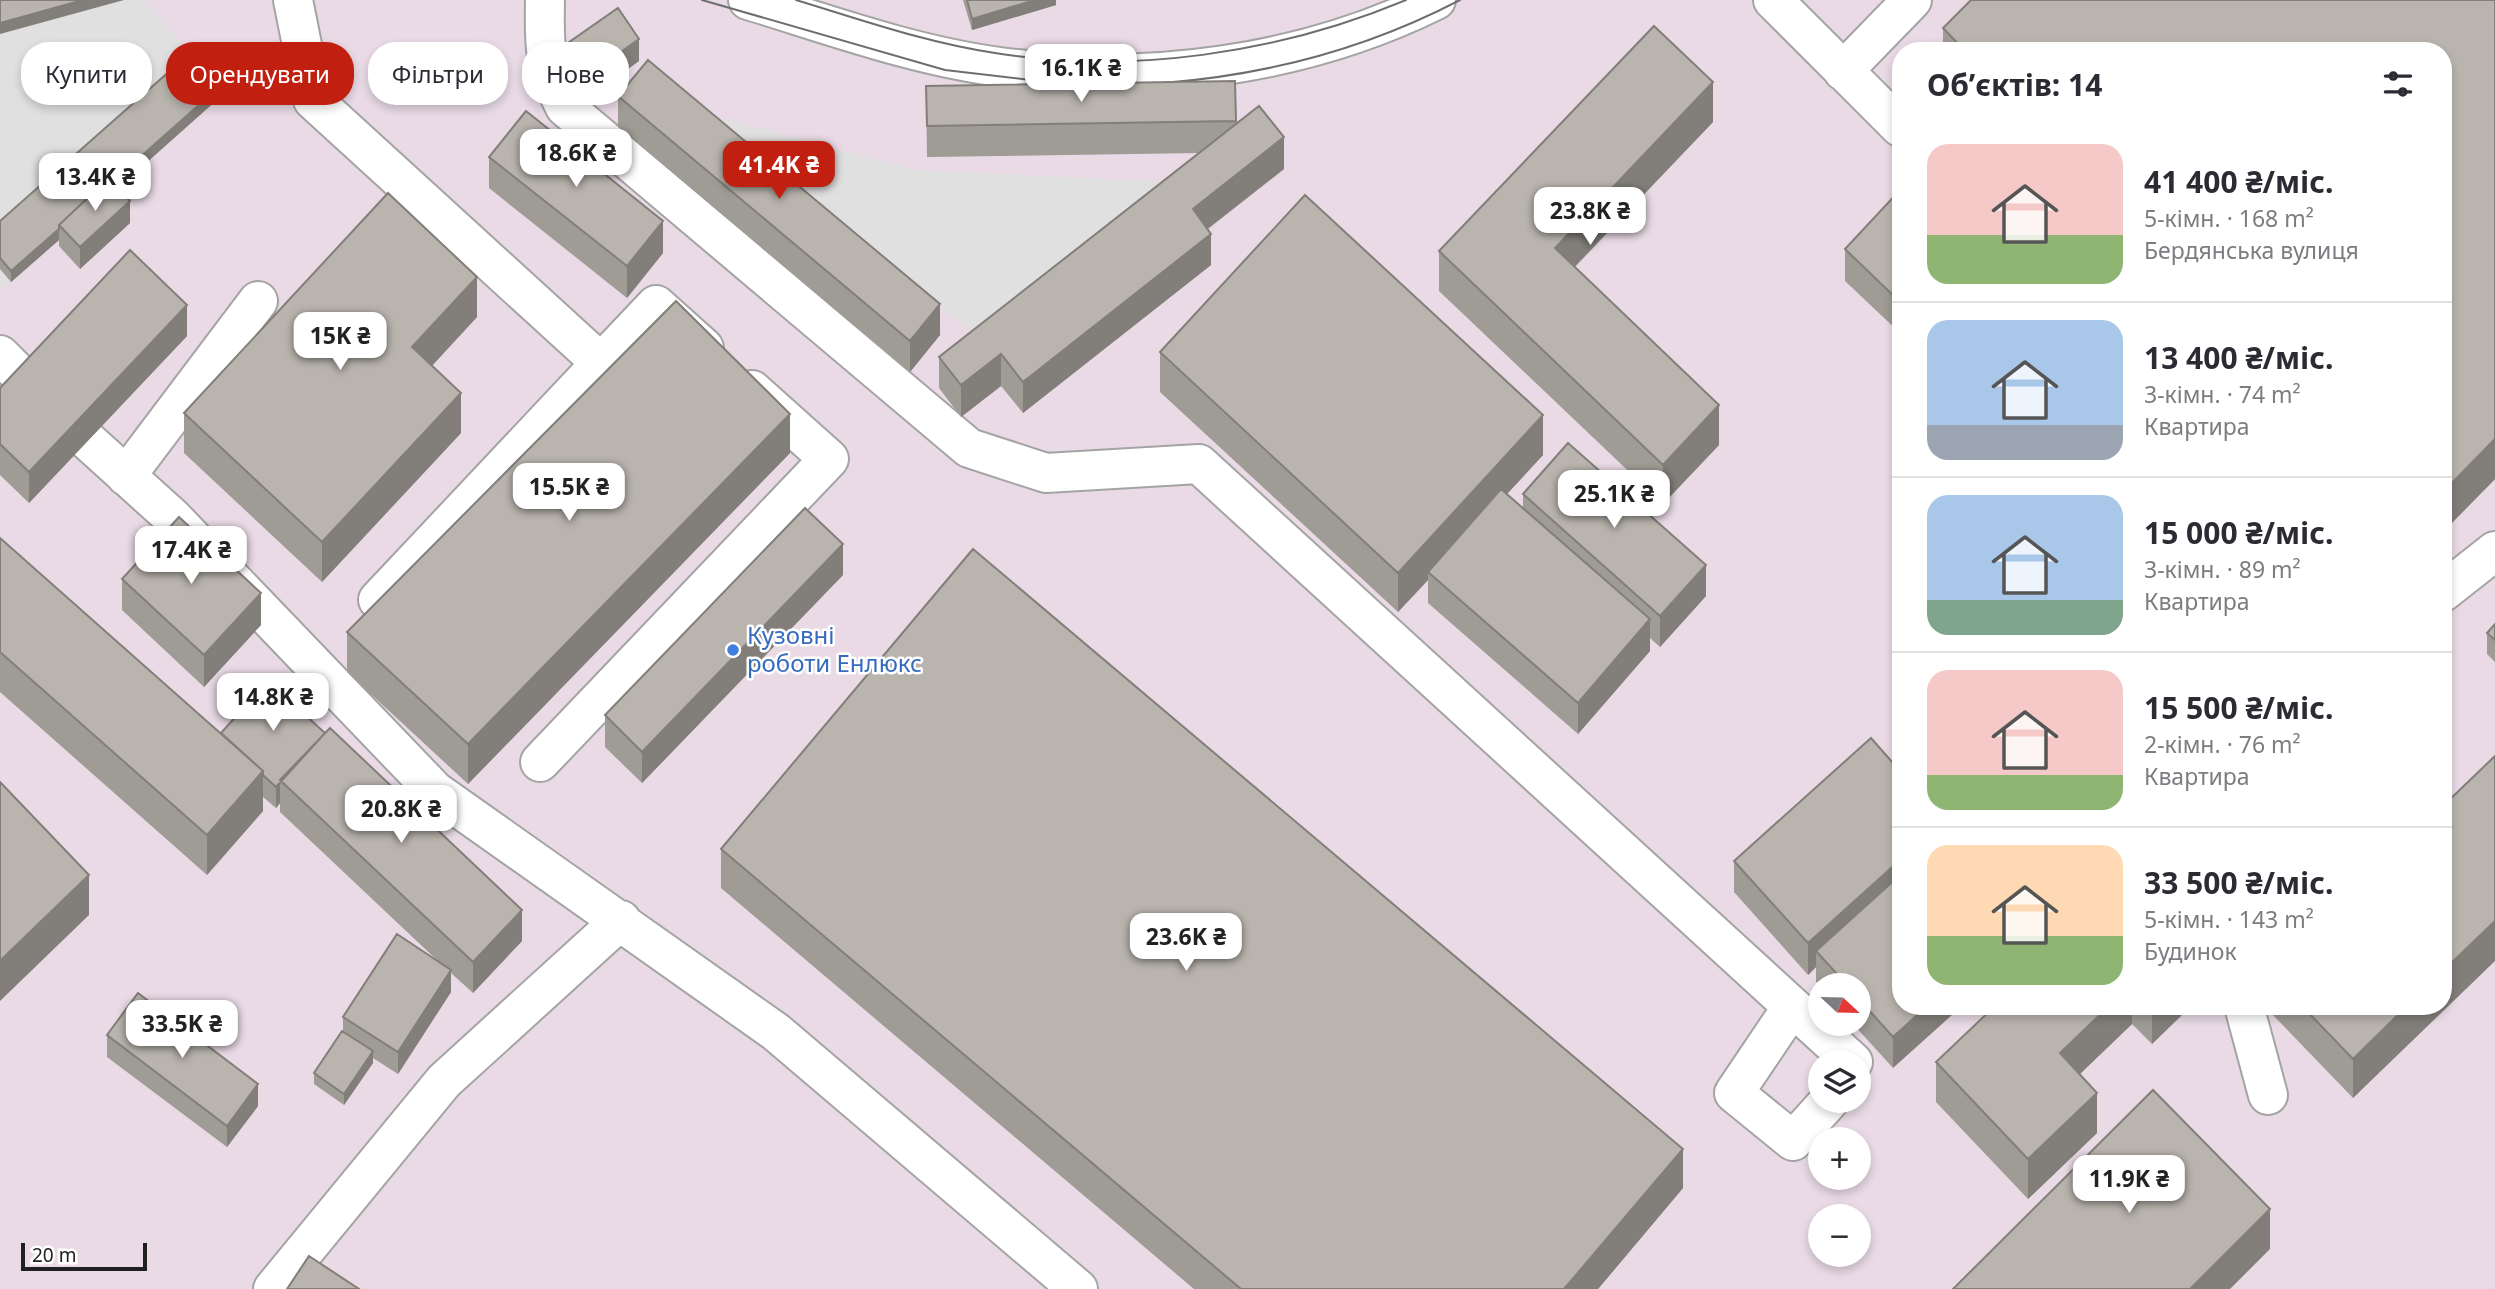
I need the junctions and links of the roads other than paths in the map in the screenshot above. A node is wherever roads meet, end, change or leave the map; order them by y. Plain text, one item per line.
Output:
1 (293, 0) edge
2 (545, 0) edge
3 (748, 0) edge
4 (1436, 0) edge
5 (1773, 0) edge
6 (1912, 0) edge
7 (1843, 71) junction
8 (1892, 119) edge
9 (258, 301) dead end
10 (0, 355) edge
11 (601, 363) junction
12 (31, 386) edge
13 (88, 441) edge
14 (126, 476) junction
15 (2495, 551) edge
16 (2495, 579) edge
17 (2452, 587) edge
18 (2452, 591) edge
19 (378, 600) edge
20 (540, 762) dead end
21 (621, 920) junction
22 (1792, 1007) junction
23 (2246, 1015) edge
24 (1840, 1050) edge
25 (2268, 1095) dead end
26 (1818, 1113) edge
27 (273, 1289) edge
28 (1077, 1289) edge

1 - 11 street
2 - 22 street
3 - 4 street
5 - 7 street
6 - 7 street
7 - 8 street
9 - 14 street
10 - 12 street
11 - 19 street
11 - 20 street
13 - 14 street
14 - 21 street
15 - 17 street
16 - 18 street
21 - 27 street
21 - 28 street
22 - 24 street
22 - 26 street
23 - 25 street

